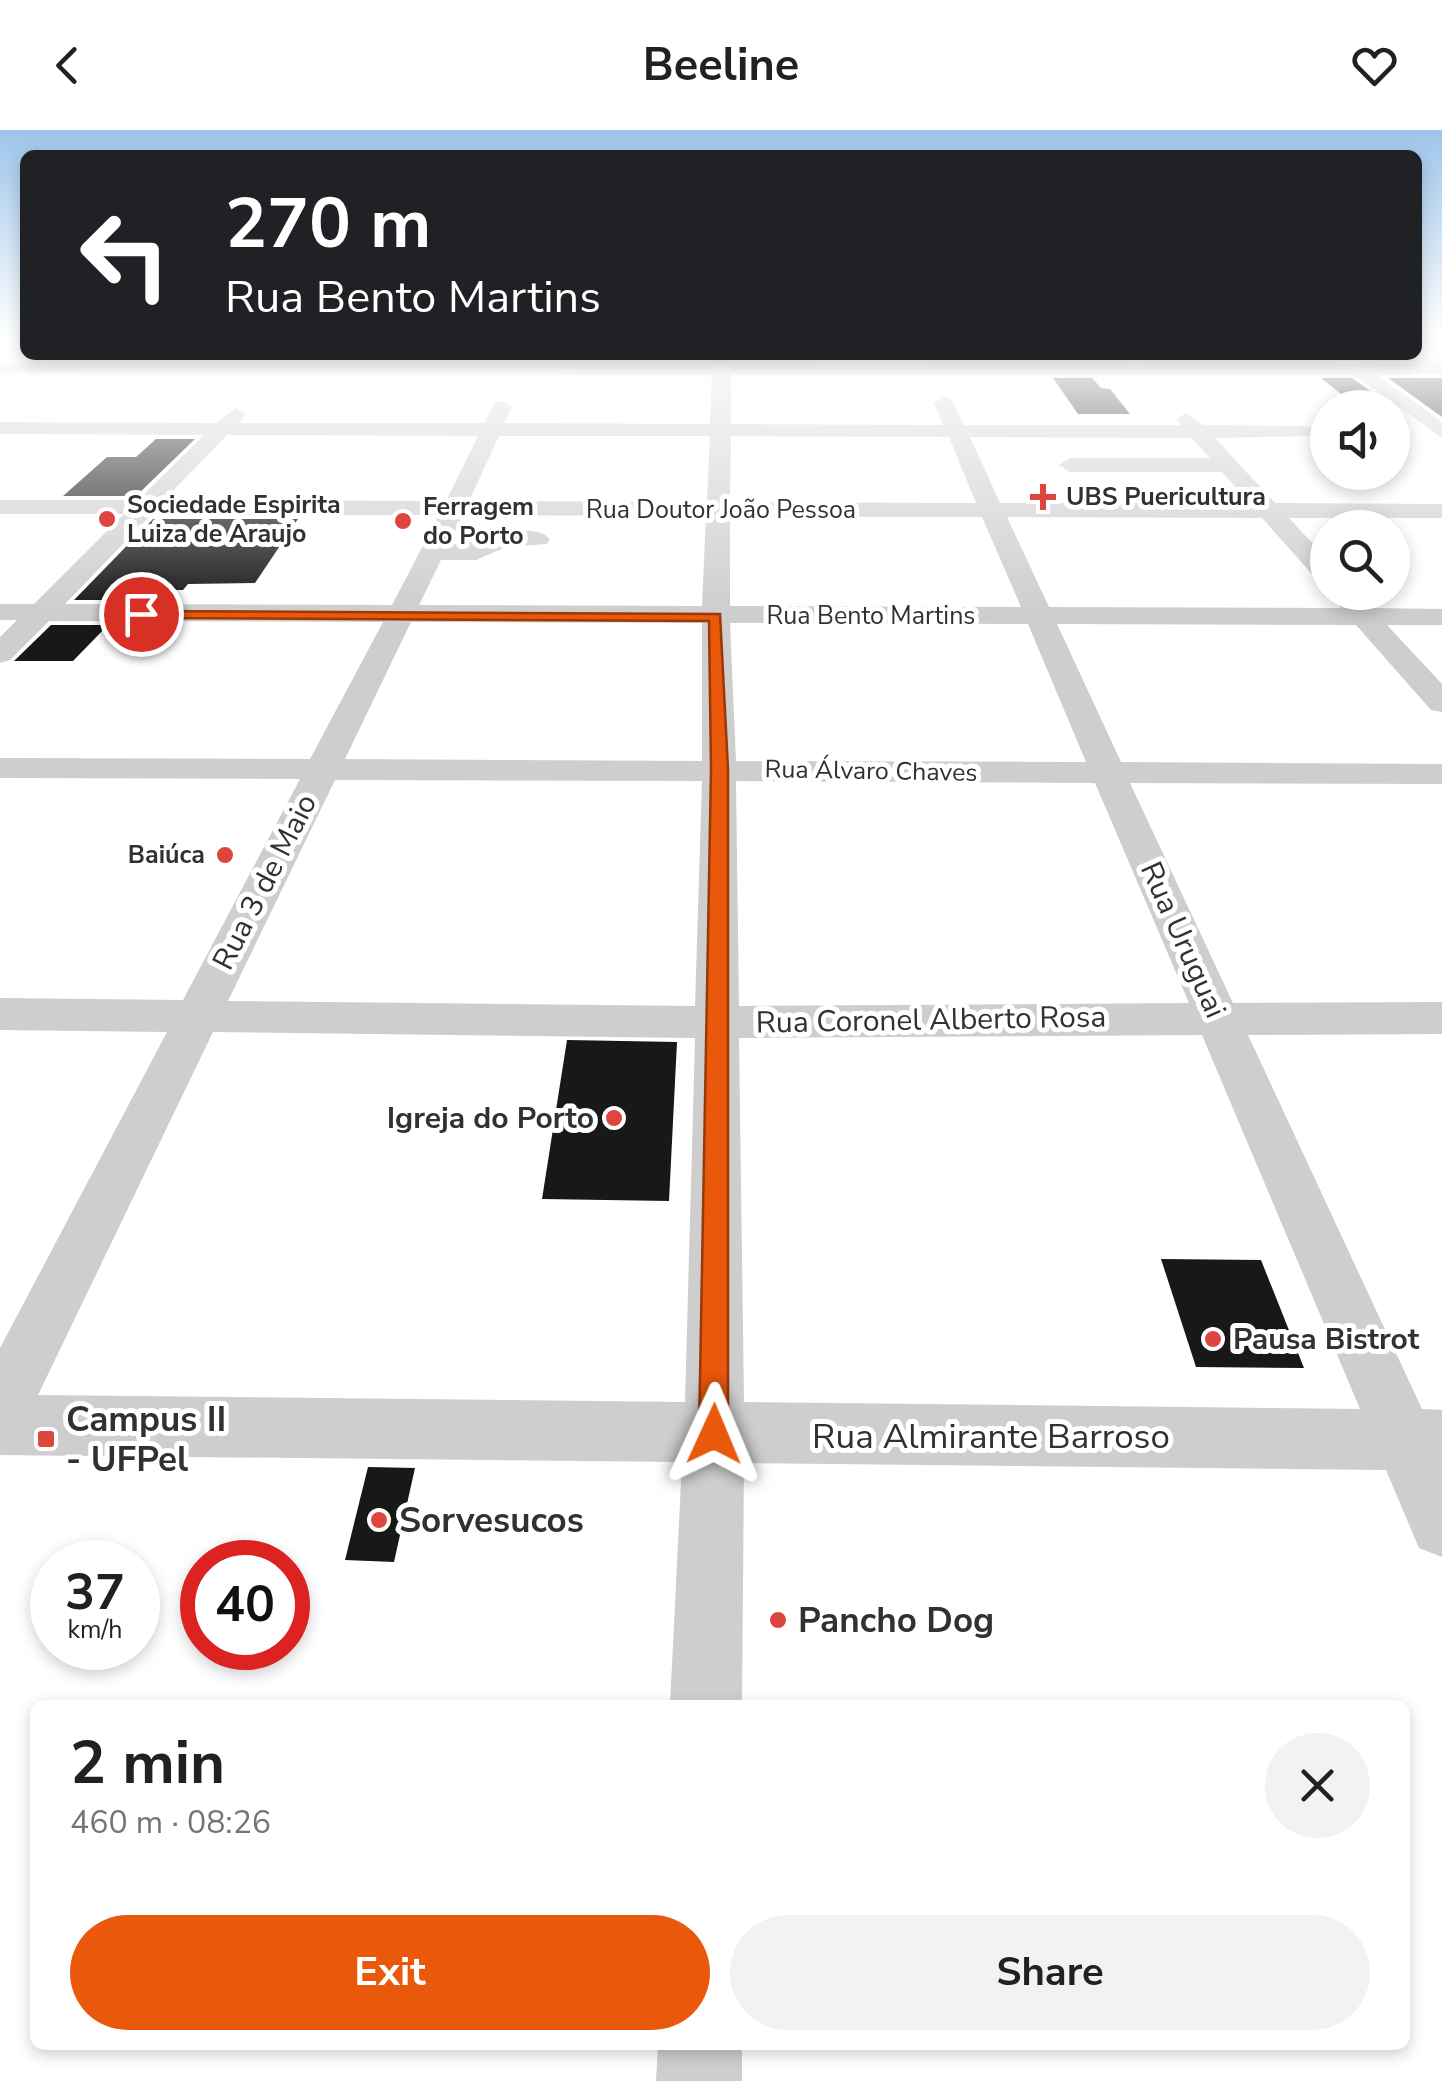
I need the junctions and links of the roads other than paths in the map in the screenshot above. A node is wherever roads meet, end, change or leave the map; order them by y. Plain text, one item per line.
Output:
1 (221, 430) edge
2 (488, 430) edge
3 (720, 430) edge
4 (731, 430) edge
5 (958, 431) junction
6 (1198, 432) junction
7 (1306, 432) dead end
8 (1070, 465) dead end
9 (1228, 465) junction
10 (0, 507) edge
11 (145, 508) junction
12 (454, 509) junction
13 (989, 509) junction
14 (1268, 510) junction
15 (720, 511) junction
16 (1442, 511) edge
17 (538, 539) dead end
18 (432, 553) junction
19 (1310, 556) edge
20 (1358, 610) edge
21 (0, 612) edge
22 (42, 613) junction
23 (1041, 615) junction
24 (1364, 616) junction
25 (400, 617) junction
26 (716, 617) junction
27 (1442, 617) edge
28 (0, 654) edge
29 (1442, 703) edge
30 (0, 768) edge
31 (323, 768) junction
32 (720, 769) junction
33 (1109, 774) junction
34 (1442, 774) edge
35 (0, 1014) edge
36 (198, 1014) junction
37 (1218, 1017) junction
38 (1442, 1018) edge
39 (716, 1022) junction
40 (0, 1409) edge
41 (0, 1425) edge
42 (714, 1434) junction
43 (1424, 1440) edge
44 (1442, 1525) edge
45 (706, 1700) edge
46 (700, 2050) edge
47 (699, 2081) edge

1 - 11 street
2 - 12 street, Rua 3 de Maio
3 - 15 street
4 - 5 street
5 - 6 street
5 - 13 street, Rua Uruguai
6 - 7 street
6 - 9 street
8 - 9 street
9 - 14 street
10 - 11 street, Rua Doutor João Pessoa
11 - 12 street, Rua Doutor João Pessoa
11 - 22 street
12 - 15 street, Rua Doutor João Pessoa
12 - 18 street, Rua 3 de Maio
13 - 14 street, Rua Doutor João Pessoa
13 - 15 street, Rua Doutor João Pessoa
13 - 23 street, Rua Uruguai
14 - 16 street, Rua Doutor João Pessoa
14 - 19 street
15 - 26 street
17 - 18 street
18 - 25 street, Rua 3 de Maio
20 - 24 street
21 - 22 street, Rua Bento Martins
22 - 25 street, Rua Bento Martins
22 - 28 street
23 - 24 street, Rua Bento Martins
23 - 26 street, Rua Bento Martins
23 - 33 street, Rua Uruguai
24 - 27 street, Rua Bento Martins
24 - 29 street
25 - 26 street, Rua Bento Martins
25 - 31 street, Rua 3 de Maio
26 - 32 street
30 - 31 street, Rua Álvaro Chaves
31 - 32 street, Rua Álvaro Chaves
31 - 36 street, Rua 3 de Maio
32 - 33 street, Rua Álvaro Chaves
32 - 39 street
33 - 34 street, Rua Álvaro Chaves
33 - 37 street, Rua Uruguai
35 - 36 street, Rua Coronel Alberto Rosa
36 - 39 street, Rua Coronel Alberto Rosa
36 - 40 street, Rua 3 de Maio
37 - 38 street, Rua Coronel Alberto Rosa
37 - 39 street, Rua Coronel Alberto Rosa
37 - 43 street, Rua Uruguai
39 - 42 street
41 - 42 street, Rua Almirante Barroso
42 - 43 street, Rua Almirante Barroso
42 - 45 street
43 - 44 street, Rua Uruguai
46 - 47 street

